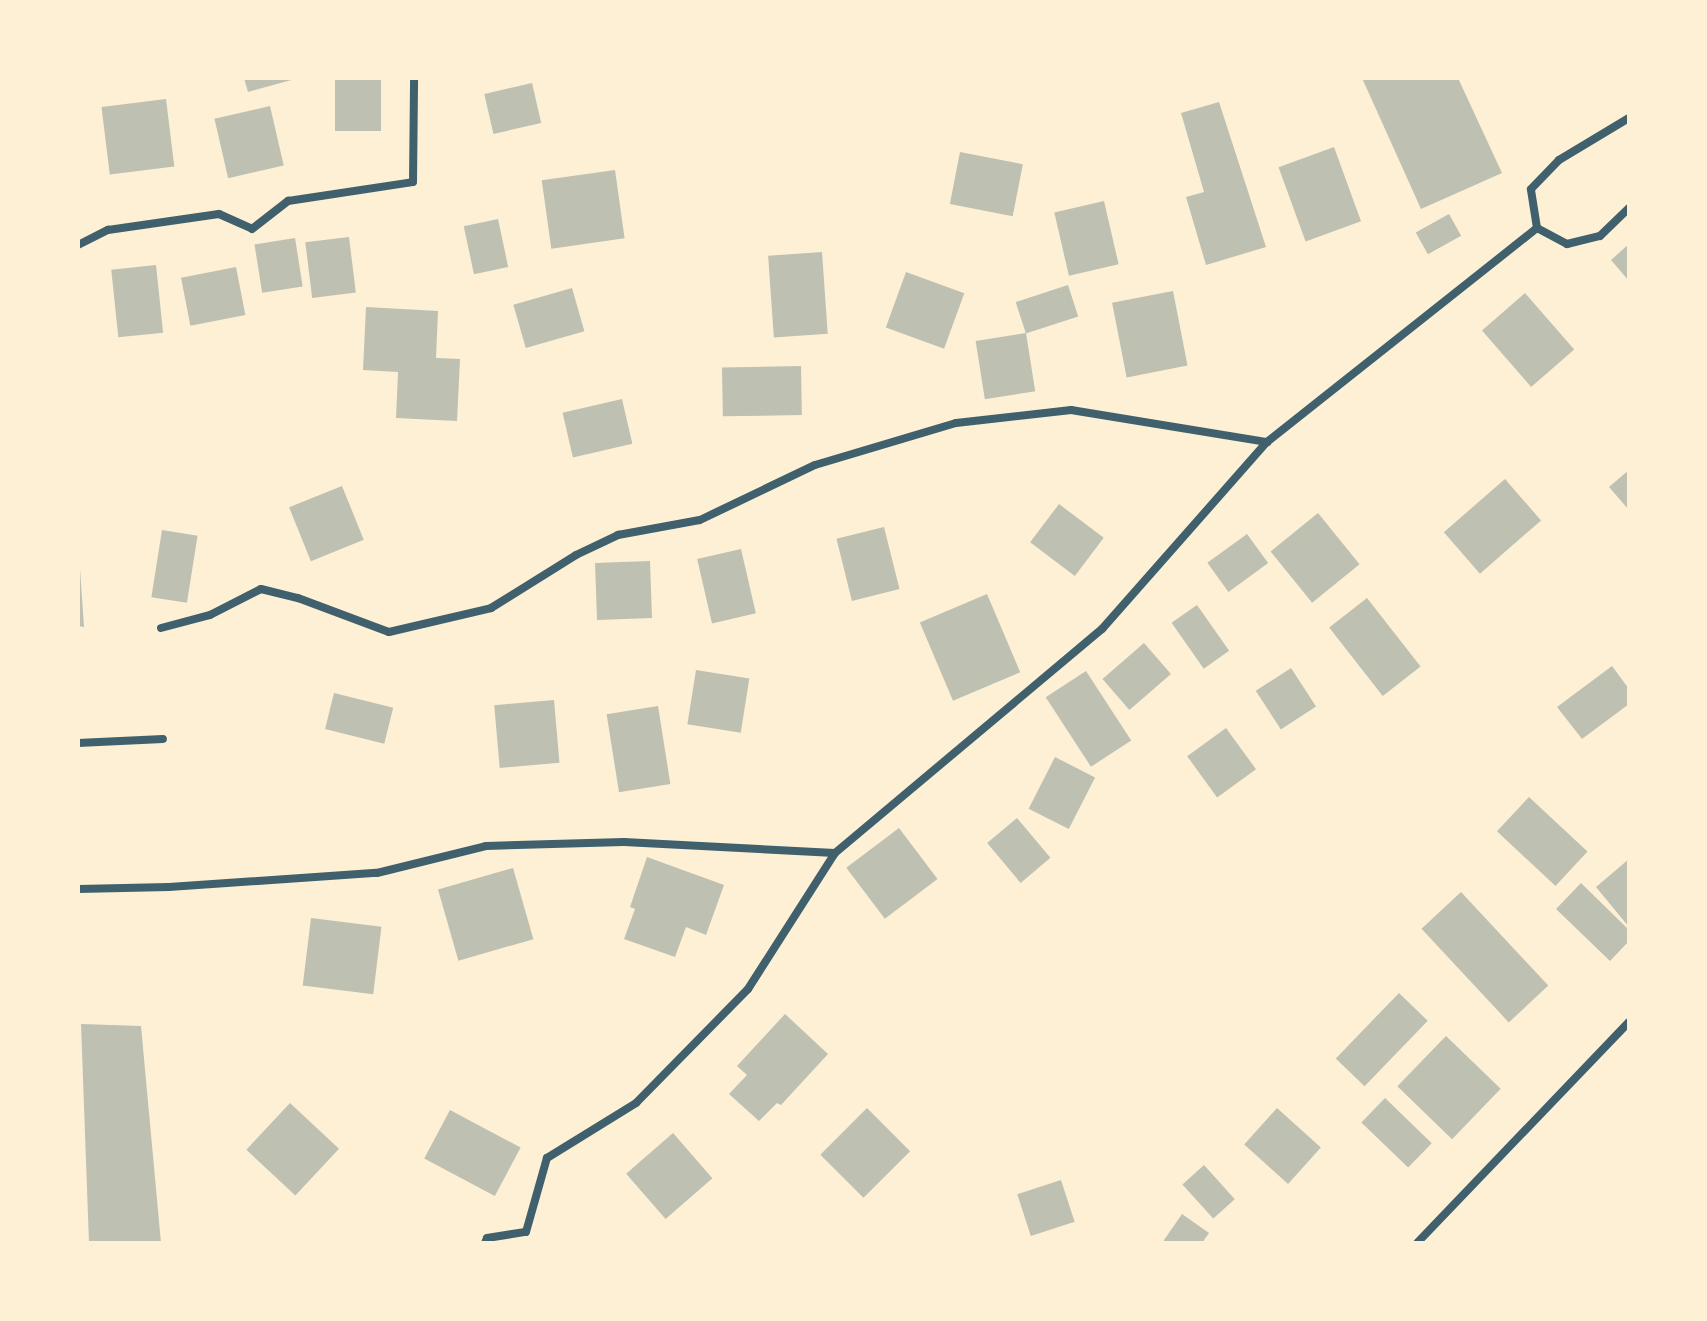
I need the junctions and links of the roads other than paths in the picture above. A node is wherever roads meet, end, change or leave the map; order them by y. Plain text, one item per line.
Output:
1 (414, 78) edge
2 (1629, 118) edge
3 (1629, 208) edge
4 (1537, 228) junction
5 (78, 245) edge
6 (1267, 442) junction
7 (161, 628) dead end
8 (163, 739) dead end
9 (78, 743) edge
10 (835, 853) junction
11 (78, 889) edge
12 (1629, 1022) edge
13 (485, 1243) edge
14 (1417, 1243) edge

1 - 5 street
2 - 4 street
3 - 4 street
4 - 6 street
6 - 7 street
6 - 10 street
8 - 9 street
10 - 11 street
10 - 13 street
12 - 14 street

